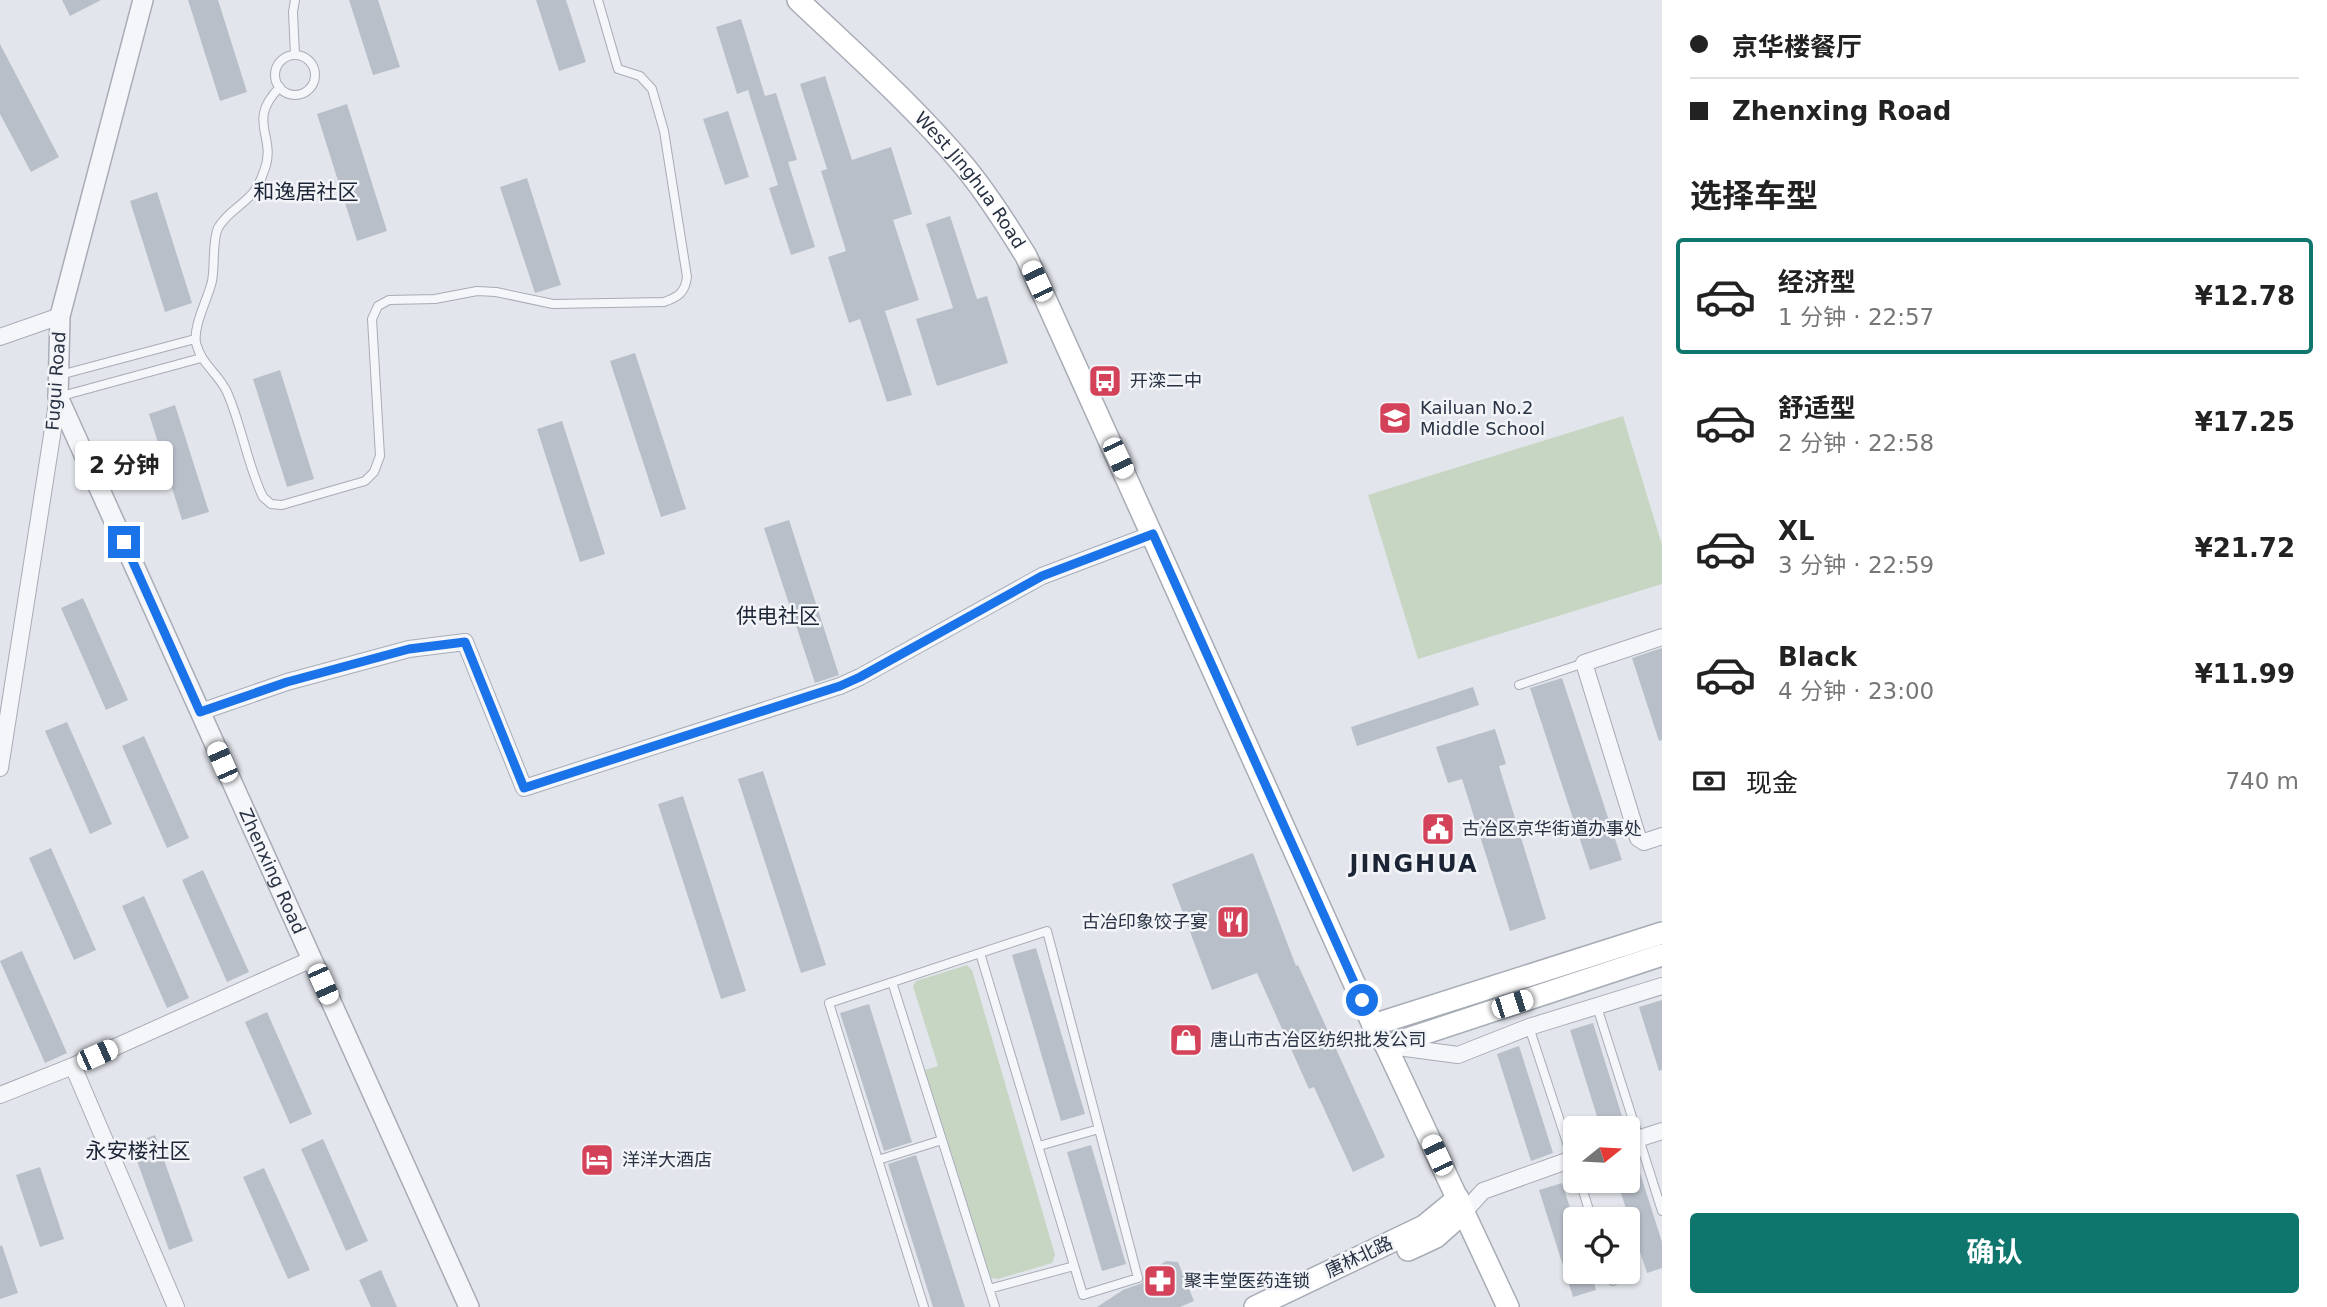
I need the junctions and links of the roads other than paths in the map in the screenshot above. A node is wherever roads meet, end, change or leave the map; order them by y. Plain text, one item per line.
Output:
1 (144, 0) edge
2 (295, 0) edge
3 (598, 0) edge
4 (798, 0) edge
5 (295, 55) junction
6 (279, 87) junction
7 (60, 316) junction
8 (0, 337) edge
9 (195, 339) junction
10 (201, 358) junction
11 (59, 376) junction
12 (58, 397) junction
13 (1153, 534) junction
14 (1662, 637) edge
15 (1584, 663) junction
16 (1518, 685) dead end
17 (200, 712) junction
18 (0, 768) edge
19 (1662, 836) edge
20 (1662, 933) edge
21 (981, 953) junction
22 (1662, 955) edge
23 (312, 959) junction
24 (892, 982) junction
25 (1662, 986) edge
26 (1597, 1007) junction
27 (1373, 1025) junction
28 (1529, 1027) junction
29 (1386, 1046) junction
30 (73, 1066) junction
31 (0, 1096) edge
32 (1627, 1116) edge
33 (1563, 1128) edge
34 (1099, 1129) junction
35 (1662, 1131) edge
36 (1640, 1138) edge
37 (942, 1140) junction
38 (1039, 1146) junction
39 (1640, 1157) edge
40 (878, 1160) junction
41 (1563, 1165) edge
42 (1461, 1205) junction
43 (1662, 1212) edge
44 (1074, 1266) junction
45 (989, 1289) junction
46 (176, 1307) edge
47 (469, 1307) edge
48 (924, 1307) edge
49 (995, 1307) edge
50 (1255, 1307) edge
51 (1286, 1307) edge
52 (1508, 1307) edge

1 - 7 street, Fugui Road
2 - 5 lane
3 - 10 lane
4 - 13 main road, West Jinghua Road
5 - 6 lane
5 - 6 lane
6 - 9 lane
7 - 8 street
7 - 11 street, Fugui Road
9 - 10 lane
9 - 11 lane
10 - 12 lane
11 - 12 street, Fugui Road
12 - 17 street, Zhenxing Road
12 - 18 street, Fugui Road
13 - 17 street
13 - 27 main road, West Jinghua Road
14 - 15 street
15 - 16 lane
15 - 19 street
17 - 23 street, Zhenxing Road
20 - 27 main road
21 - 24 lane
21 - 34 lane
21 - 38 lane
22 - 29 main road
23 - 30 street
23 - 47 street, Zhenxing Road
24 - 37 lane
24 - 40 lane
25 - 26 street
26 - 28 street
26 - 32 lane
27 - 29 main road, West Jinghua Road
28 - 29 street
28 - 33 lane
29 - 42 main road, West Jinghua Road
30 - 31 street
30 - 46 street
34 - 38 lane
34 - 44 lane
35 - 36 street
37 - 40 lane
37 - 45 lane
38 - 44 lane
39 - 43 lane
40 - 48 lane
41 - 42 street
42 - 50 main road, 唐林北路
42 - 51 main road
42 - 52 main road, West Jinghua Road
44 - 45 lane
45 - 49 lane

